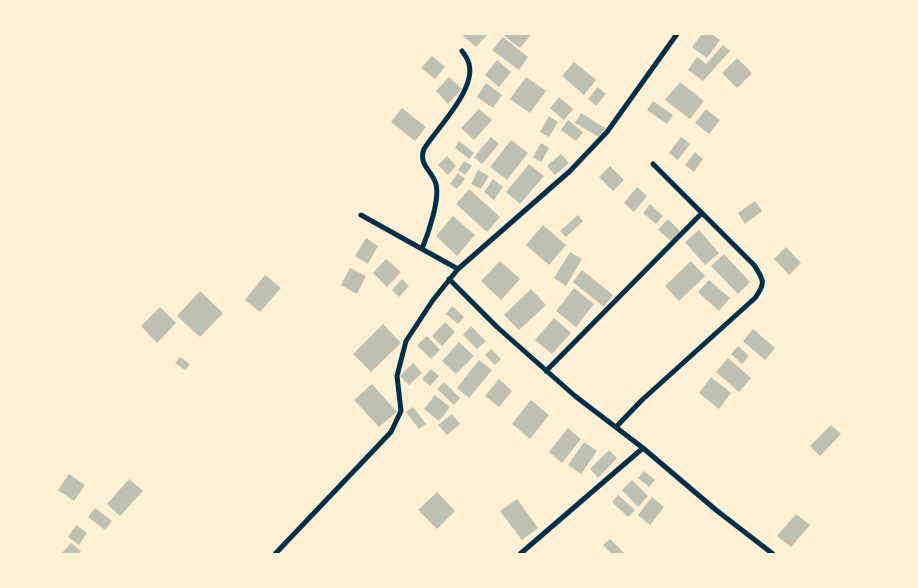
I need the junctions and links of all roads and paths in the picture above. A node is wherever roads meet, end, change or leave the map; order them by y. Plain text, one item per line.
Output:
1 (677, 34) edge
2 (462, 51) dead end
3 (653, 164) dead end
4 (702, 213) junction
5 (361, 214) dead end
6 (422, 249) junction
7 (458, 269) junction
8 (449, 279) junction
9 (546, 371) junction
10 (616, 427) junction
11 (643, 448) junction
12 (275, 554) edge
13 (520, 554) edge
14 (772, 554) edge

1 - 7 street
2 - 6 street
3 - 4 street
4 - 9 street
4 - 10 street
5 - 6 street
6 - 7 street
7 - 8 street
8 - 9 street
8 - 12 street
9 - 10 street
10 - 11 street
11 - 13 street
11 - 14 street

